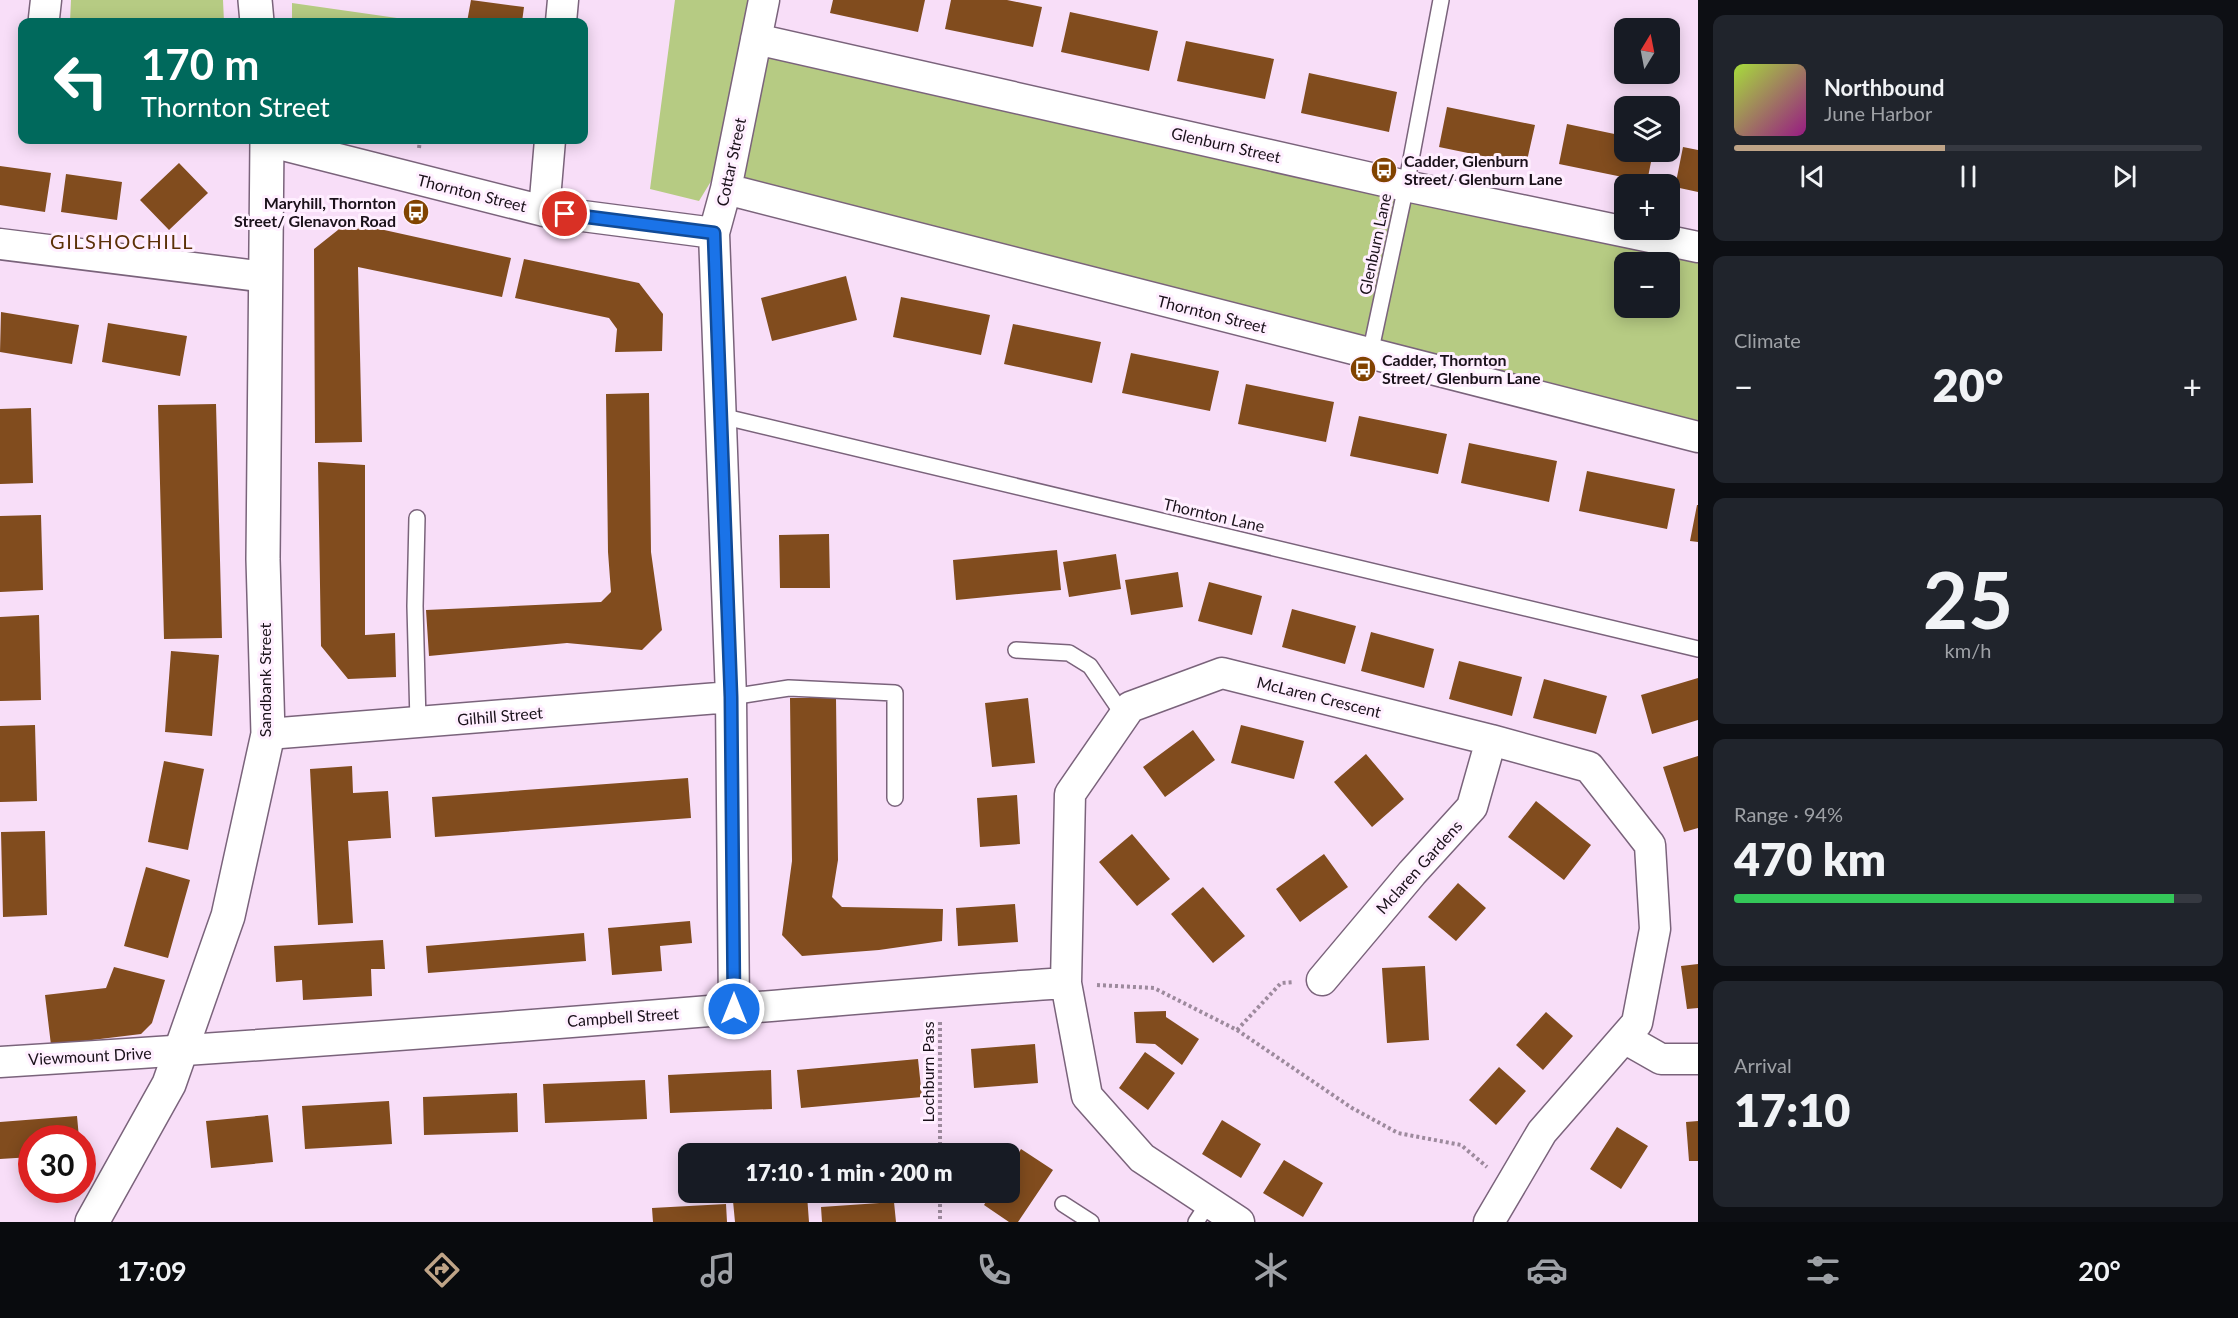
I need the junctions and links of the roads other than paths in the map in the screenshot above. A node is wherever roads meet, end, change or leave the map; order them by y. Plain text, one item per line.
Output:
1 (255, 0) edge
2 (563, 0) edge
3 (764, 0) edge
4 (1441, 0) edge
5 (257, 18) edge
6 (561, 18) edge
7 (756, 39) junction
8 (267, 144) edge
9 (283, 144) edge
10 (550, 144) edge
11 (1406, 186) junction
12 (726, 189) junction
13 (544, 211) junction
14 (714, 233) junction
15 (0, 244) edge
16 (1698, 247) edge
17 (266, 277) junction
18 (1370, 354) junction
19 (721, 416) junction
20 (1698, 437) edge
21 (417, 518) dead end
22 (1698, 649) edge
23 (1016, 650) dead end
24 (731, 697) junction
25 (1124, 716) junction
26 (418, 722) junction
27 (268, 734) junction
28 (1491, 740) junction
29 (895, 798) dead end
30 (1322, 980) road end
31 (1066, 982) junction
32 (734, 1009) junction
33 (1624, 1038) junction
34 (180, 1051) junction
35 (1698, 1059) edge
36 (0, 1062) edge
37 (1063, 1204) dead end
38 (1203, 1212) edge
39 (92, 1222) edge
40 (1092, 1222) edge
41 (1239, 1222) edge
42 (1489, 1222) edge

1 - 5 street
2 - 6 street
3 - 7 street, Cottar Street
4 - 11 lane, Glenburn Lane
7 - 11 street, Glenburn Street
7 - 12 street, Cottar Street
8 - 17 street, Sandbank Street
9 - 13 street, Thornton Street
10 - 13 street
11 - 16 street, Glenburn Street
11 - 18 lane, Glenburn Lane
12 - 14 street, Cottar Street
12 - 18 street, Thornton Street
13 - 14 street, Thornton Street
14 - 19 street, Cottar Street
15 - 17 street
17 - 27 street, Sandbank Street
18 - 20 street, Thornton Street
19 - 22 lane, Thornton Lane
19 - 24 street, Cottar Street
21 - 26 lane
23 - 25 lane
24 - 26 street, Gilhill Street
24 - 29 lane
24 - 32 street, Cottar Street
25 - 28 street, McLaren Crescent
25 - 31 street, McLaren Crescent
26 - 27 street, Gilhill Street
27 - 34 street, Sandbank Street
28 - 30 street, Mclaren Gardens
28 - 33 street, McLaren Crescent
31 - 32 street, Campbell Street
31 - 38 street, McLaren Crescent
32 - 34 street, Campbell Street
33 - 35 street
33 - 42 street, McLaren Crescent
34 - 36 street, Viewmount Drive
34 - 39 street, Sandbank Street
37 - 40 lane
38 - 41 street, McLaren Crescent

